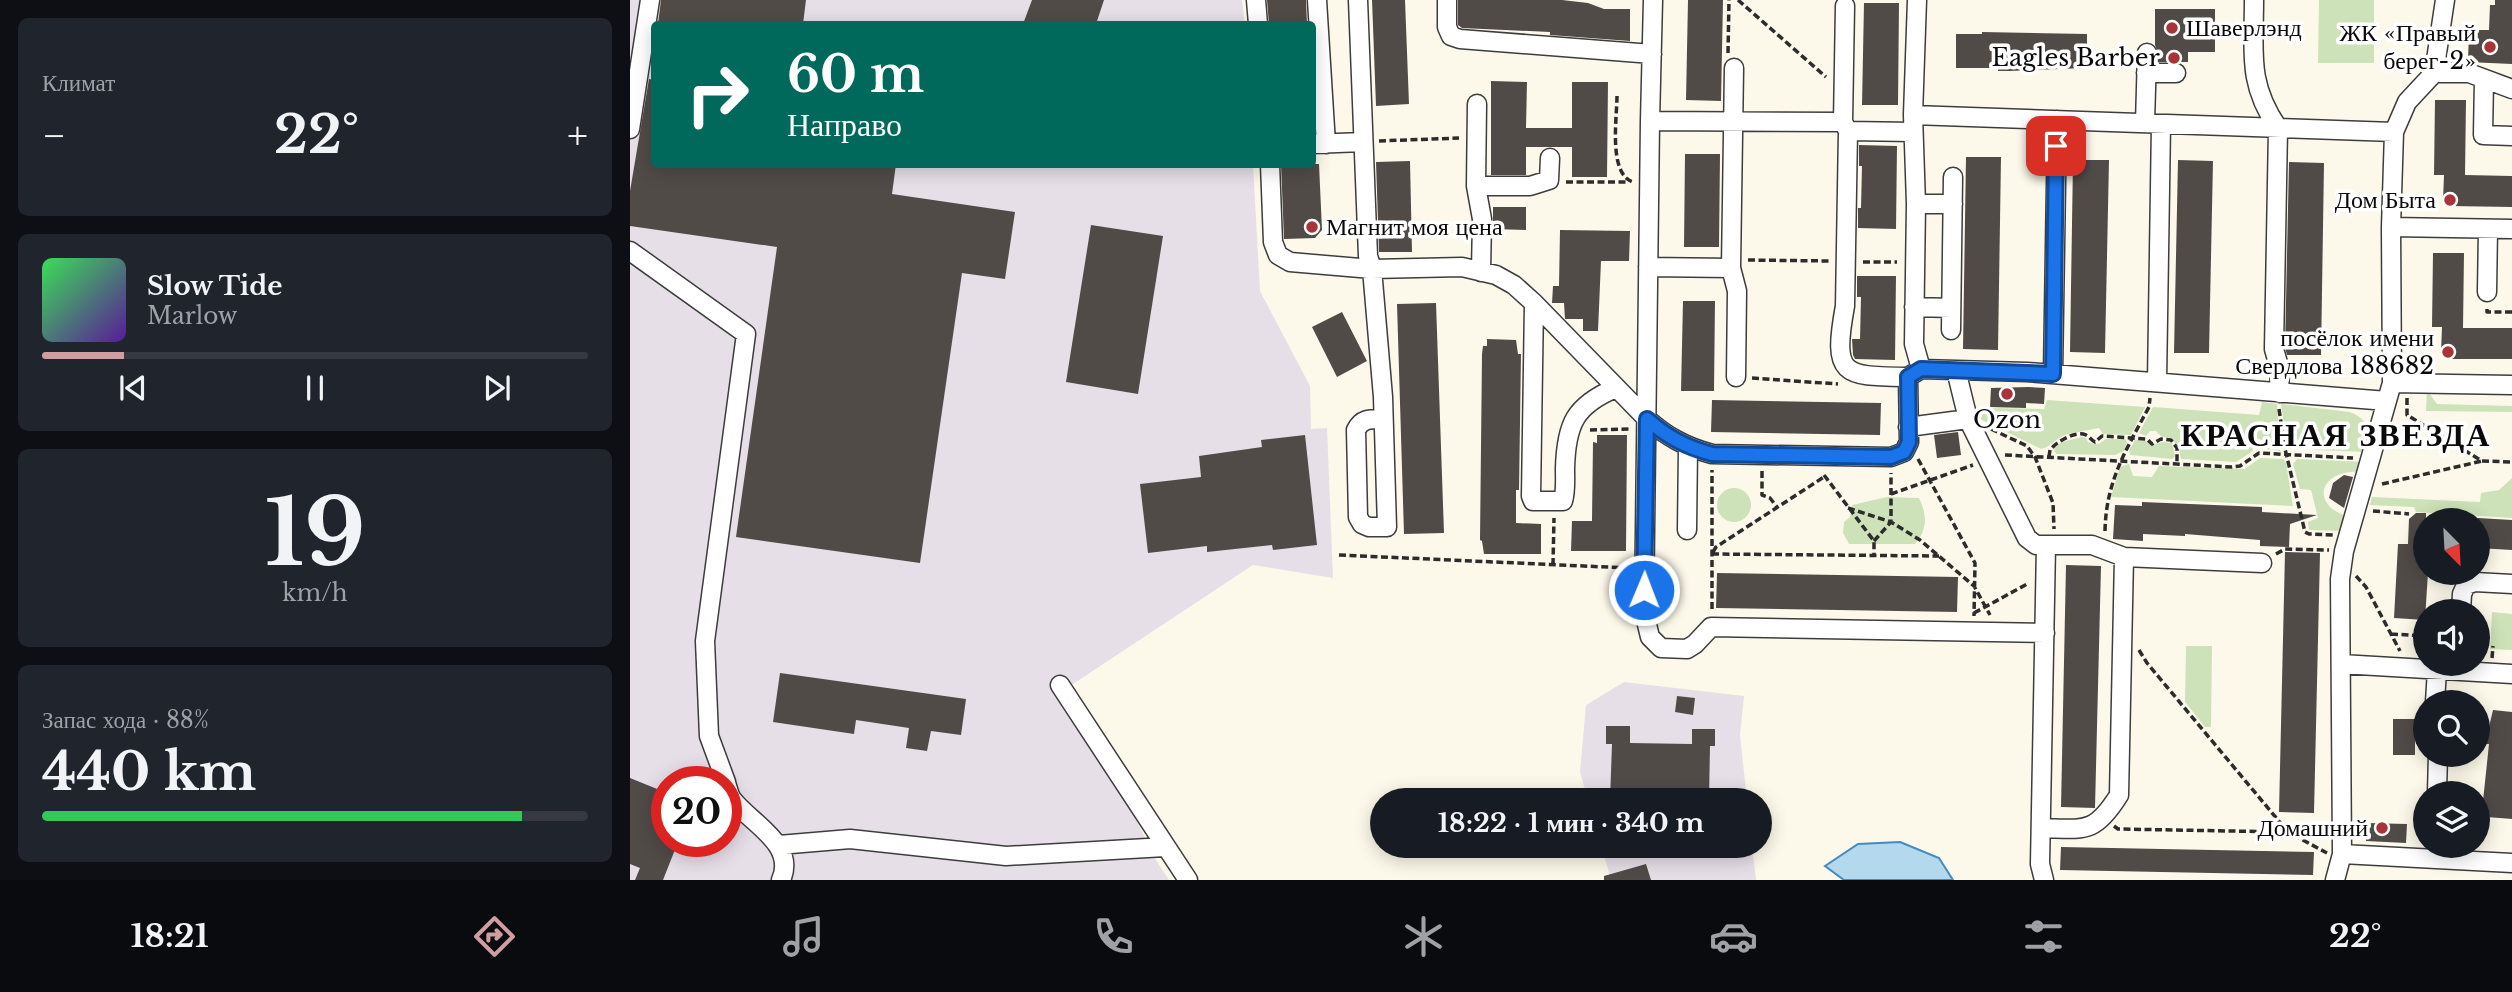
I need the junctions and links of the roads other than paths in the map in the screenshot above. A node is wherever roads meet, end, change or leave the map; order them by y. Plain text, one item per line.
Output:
1 (650, 0) edge
2 (1256, 0) edge
3 (1317, 0) edge
4 (1357, 0) edge
5 (1447, 0) edge
6 (1653, 0) edge
7 (1917, 0) edge
8 (2254, 0) edge
9 (2445, 0) edge
10 (1845, 6) dead end
11 (1258, 21) edge
12 (2147, 53) dead end
13 (1652, 54) junction
14 (1316, 58) edge
15 (1734, 68) dead end
16 (2146, 73) junction
17 (2176, 73) dead end
18 (2434, 73) junction
19 (2484, 79) junction
20 (2512, 89) edge
21 (1477, 104) dead end
22 (2057, 120) junction
23 (1650, 121) junction
24 (1733, 121) junction
25 (1913, 123) junction
26 (2153, 124) junction
27 (1845, 126) junction
28 (2278, 128) junction
29 (630, 129) edge
30 (2394, 132) junction
31 (2512, 136) edge
32 (1363, 142) junction
33 (1320, 144) edge
34 (1550, 158) dead end
35 (1270, 168) edge
36 (1953, 177) dead end
37 (1476, 186) junction
38 (1916, 204) junction
39 (1953, 204) junction
40 (2391, 227) junction
41 (2488, 229) junction
42 (2512, 229) edge
43 (630, 251) edge
44 (1731, 264) junction
45 (1648, 267) junction
46 (1372, 270) junction
47 (1481, 271) junction
48 (2487, 292) dead end
49 (1534, 303) junction
50 (1914, 307) junction
51 (1951, 308) junction
52 (1951, 330) dead end
53 (1956, 370) junction
54 (1914, 373) junction
55 (2053, 374) junction
56 (1736, 377) road end
57 (2154, 382) junction
58 (2512, 385) edge
59 (1616, 388) junction
60 (2390, 392) junction
61 (2279, 393) junction
62 (1384, 419) junction
63 (1968, 419) junction
64 (1647, 424) junction
65 (1909, 435) junction
66 (1688, 448) junction
67 (1686, 530) dead end
68 (2050, 545) junction
69 (2124, 556) junction
70 (2262, 563) road end
71 (2512, 584) edge
72 (2462, 599) edge
73 (2045, 632) junction
74 (2341, 664) junction
75 (2413, 668) edge
76 (2490, 671) edge
77 (2512, 674) edge
78 (1060, 685) dead end
79 (720, 766) edge
80 (742, 808) edge
81 (2041, 828) junction
82 (779, 845) junction
83 (1165, 847) junction
84 (2413, 853) edge
85 (2341, 857) junction
86 (2477, 858) edge
87 (2512, 863) edge
88 (781, 880) edge
89 (1188, 880) edge
90 (2044, 880) edge
91 (2335, 880) edge

1 - 29 lane
2 - 11 lane
3 - 14 lane
4 - 32 lane
5 - 13 lane
6 - 13 lane
7 - 25 lane
8 - 28 lane
9 - 18 lane
10 - 27 lane
12 - 16 lane
13 - 23 lane
14 - 33 lane
15 - 24 lane
16 - 17 lane
16 - 26 lane
18 - 19 lane
18 - 30 lane
19 - 20 lane
19 - 31 lane
21 - 37 lane
22 - 25 lane
22 - 26 lane
22 - 55 lane
23 - 24 lane
23 - 45 lane
24 - 27 lane
24 - 44 lane
25 - 27 lane
25 - 38 lane
26 - 28 lane
26 - 57 lane
27 - 54 lane
28 - 30 lane
28 - 61 lane
30 - 40 lane
32 - 33 lane
32 - 46 lane
34 - 37 lane
35 - 46 lane
36 - 39 lane
37 - 47 lane
38 - 39 lane
38 - 50 lane
39 - 51 lane
40 - 41 lane
40 - 60 lane
41 - 42 lane
41 - 48 lane
43 - 79 lane
44 - 45 lane
44 - 56 lane
45 - 64 lane
46 - 47 lane
46 - 62 lane
47 - 49 lane
49 - 59 lane
49 - 59 lane
50 - 51 lane
50 - 54 lane
51 - 52 lane
53 - 54 lane
53 - 55 lane
53 - 63 lane
54 - 65 lane
55 - 57 lane
57 - 61 lane
58 - 60 lane
59 - 64 lane
60 - 61 lane
60 - 74 lane
62 - 62 lane
63 - 65 lane
63 - 68 lane
64 - 66 lane
64 - 73 lane
65 - 66 lane
66 - 67 lane
68 - 69 lane
68 - 73 lane
69 - 70 lane
69 - 81 lane
71 - 72 lane
73 - 81 lane
74 - 75 lane
74 - 85 lane
76 - 77 lane
78 - 83 lane
80 - 82 lane
81 - 90 lane
82 - 83 lane
82 - 88 lane
83 - 89 lane
84 - 85 lane
85 - 91 lane
86 - 87 lane

